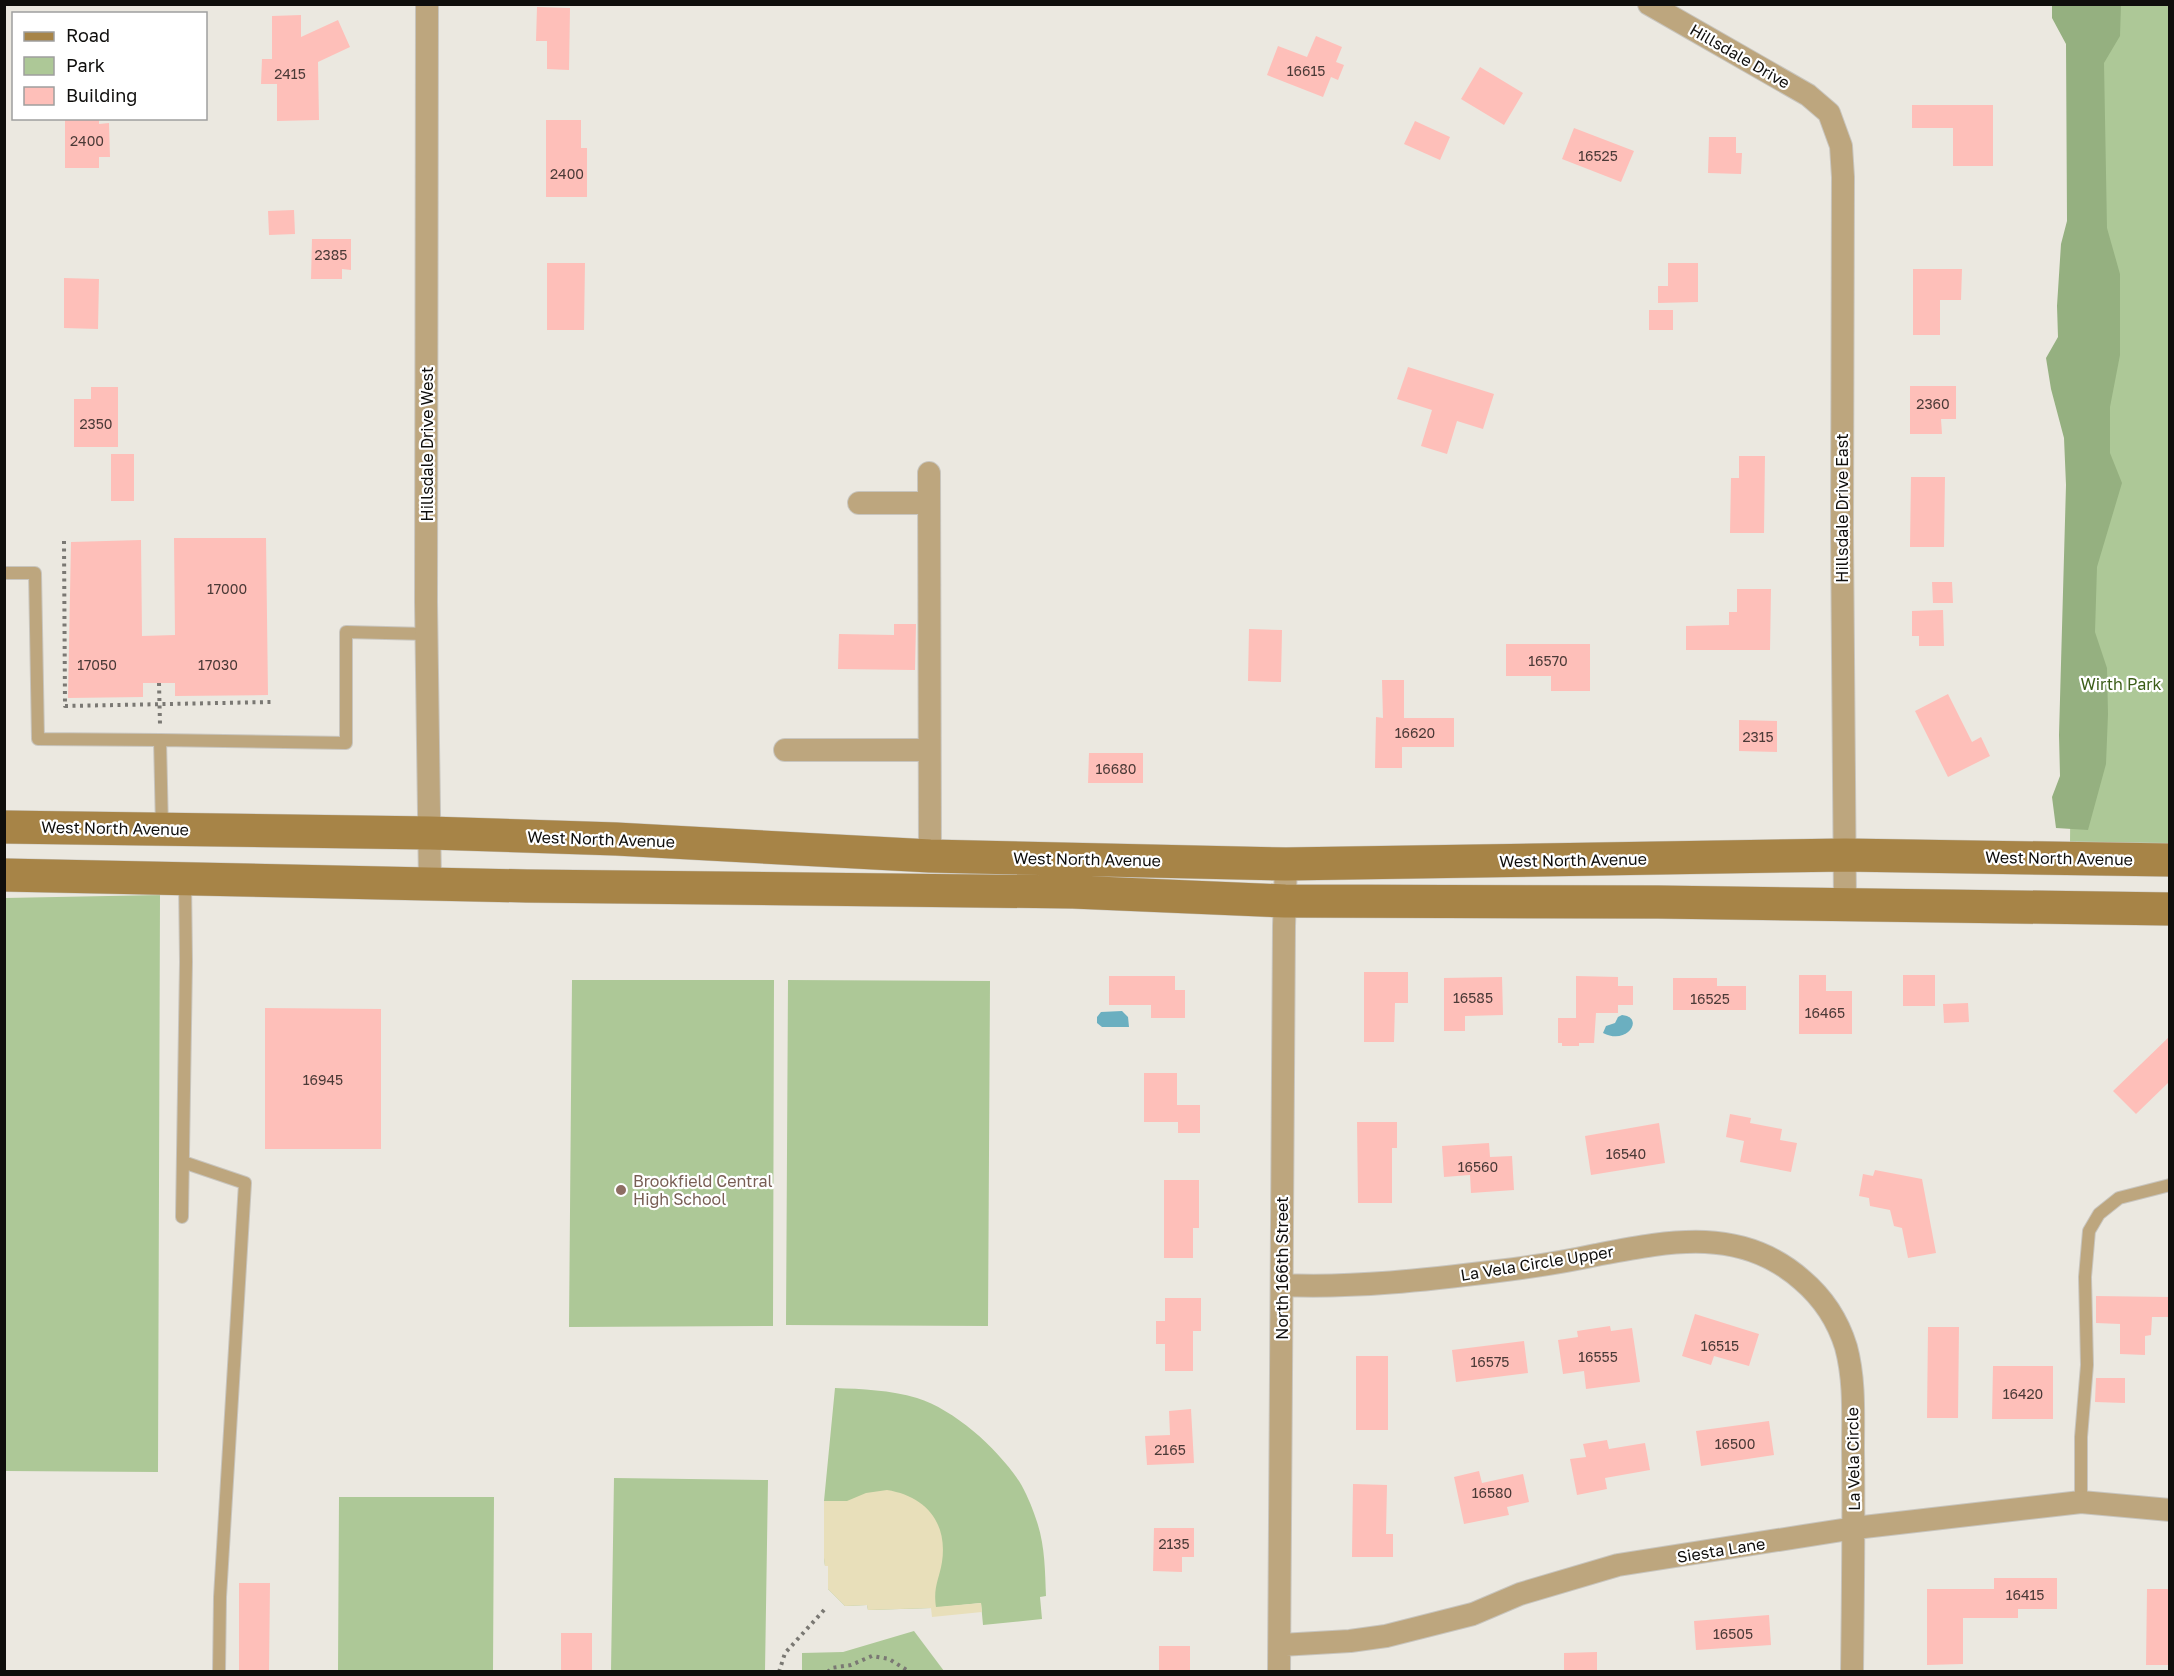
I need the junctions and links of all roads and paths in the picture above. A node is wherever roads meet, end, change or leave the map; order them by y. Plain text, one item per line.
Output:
1 (427, 4) edge
2 (1649, 4) edge
3 (1829, 113) joint
4 (929, 473) dead end
5 (859, 503) dead end
6 (929, 503) junction
7 (64, 541) dead end
8 (4, 573) edge
9 (426, 633) junction
10 (159, 683) dead end
11 (159, 702) junction
12 (271, 702) dead end
13 (160, 740) junction
14 (784, 750) dead end
15 (929, 750) junction
16 (4, 827) edge
17 (162, 829) junction
18 (430, 834) junction
19 (1845, 855) junction
20 (930, 856) junction
21 (2169, 860) edge
22 (1286, 864) junction
23 (4, 875) edge
24 (185, 879) junction
25 (430, 883) junction
26 (1285, 901) junction
27 (1845, 904) junction
28 (2169, 909) edge
29 (183, 1162) junction
30 (2169, 1185) edge
31 (182, 1217) dead end
32 (1786, 1268) joint
33 (1282, 1285) junction
34 (2081, 1502) junction
35 (2169, 1510) edge
36 (1854, 1528) junction
37 (825, 1609) dead end
38 (1281, 1645) junction
39 (219, 1671) edge
40 (779, 1671) edge
41 (828, 1671) edge
42 (910, 1671) edge
43 (1280, 1671) edge
44 (1852, 1671) edge

1 - 9 street, Hillsdale Drive West
2 - 3 street, Hillsdale Drive
3 - 19 street, Hillsdale Drive East
4 - 6 street
5 - 6 street
6 - 15 street
7 - 11 path
8 - 13 lane
9 - 13 lane
9 - 18 street, Hillsdale Drive West
10 - 11 path
11 - 12 path
11 - 13 path
13 - 17 lane
14 - 15 street
15 - 20 street
16 - 17 main road, West North Avenue
17 - 18 main road, West North Avenue
18 - 20 main road, West North Avenue
18 - 25 street, Hillsdale Drive West
19 - 21 main road, West North Avenue
19 - 22 main road, West North Avenue
19 - 27 street, Hillsdale Drive East
20 - 22 main road, West North Avenue
22 - 26 street, North 166th Street
23 - 24 main road, West North Avenue
24 - 25 main road, West North Avenue
24 - 29 lane
25 - 26 main road, West North Avenue
26 - 27 main road, West North Avenue
26 - 33 street, North 166th Street
27 - 28 main road, West North Avenue
29 - 31 lane
29 - 39 lane
30 - 34 lane
32 - 33 street, La Vela Circle Upper
32 - 36 street, La Vela Circle
33 - 38 street, North 166th Street
34 - 35 street, Siesta Lane
34 - 36 street, Siesta Lane
36 - 38 street, Siesta Lane
36 - 44 street, La Vela Circle
37 - 40 path
38 - 43 street, North 166th Street
41 - 42 path

